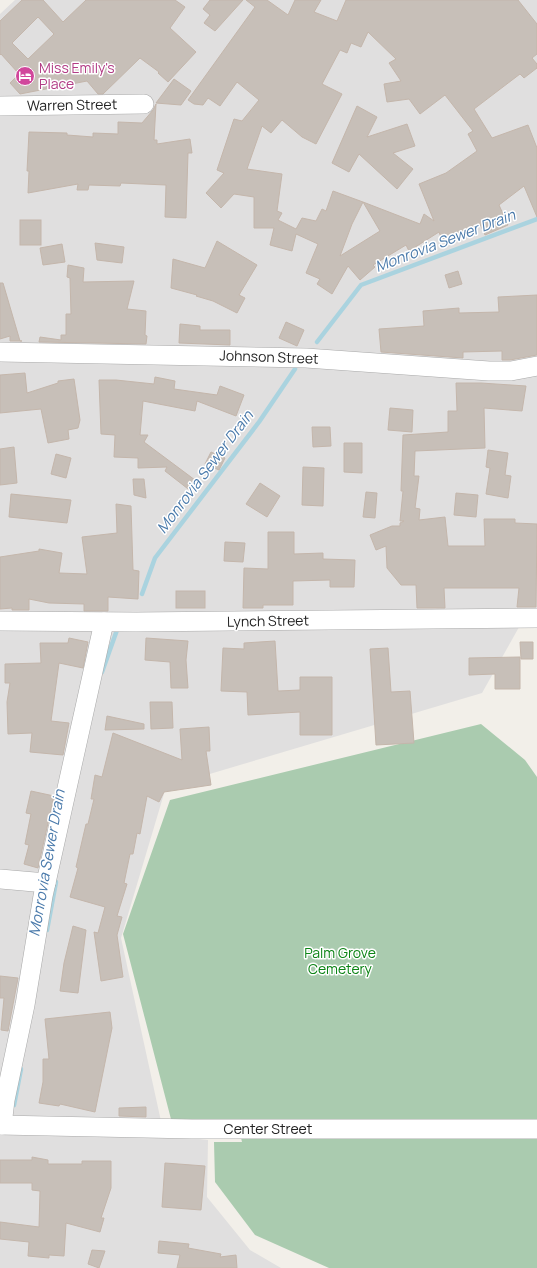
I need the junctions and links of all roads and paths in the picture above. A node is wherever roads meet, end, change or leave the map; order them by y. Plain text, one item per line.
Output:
1 (144, 104) dead end
2 (0, 106) edge
3 (0, 352) edge
4 (537, 366) edge
5 (537, 618) edge
6 (0, 621) edge
7 (104, 622) junction
8 (0, 879) edge
9 (46, 883) junction
10 (1, 1125) edge
11 (537, 1129) edge

1 - 2 street, Warren Street
3 - 4 street, Johnson Street
5 - 7 street, Lynch Street
6 - 7 street, Lynch Street
7 - 9 street
8 - 9 street
9 - 10 street
10 - 11 street, Center Street

